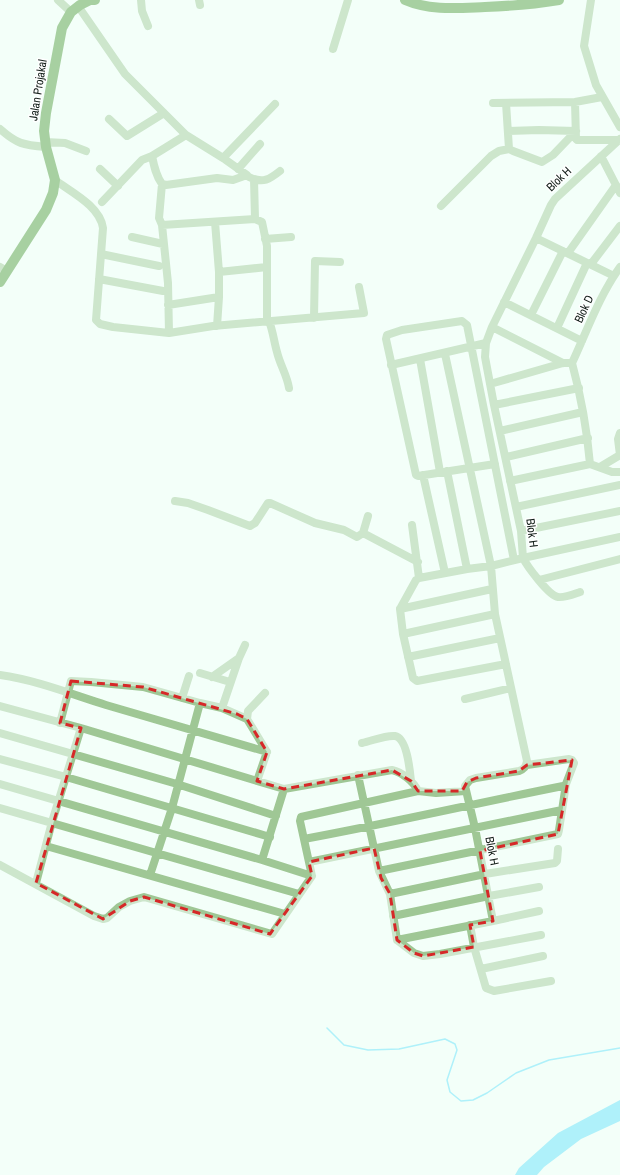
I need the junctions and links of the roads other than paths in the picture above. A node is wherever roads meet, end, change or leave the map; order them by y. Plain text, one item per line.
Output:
1 (58, 0) edge
2 (95, 0) edge
3 (141, 0) edge
4 (348, 0) edge
5 (405, 0) edge
6 (559, 0) edge
7 (591, 0) edge
8 (75, 9) junction
9 (148, 26) dead end
10 (333, 49) dead end
11 (602, 97) junction
12 (575, 102) junction
13 (493, 103) dead end
14 (506, 103) junction
15 (275, 104) dead end
16 (164, 113) junction
17 (109, 119) dead end
18 (620, 128) edge
19 (0, 129) edge
20 (508, 131) junction
21 (576, 132) junction
22 (186, 135) junction
23 (619, 140) edge
24 (46, 144) junction
25 (260, 144) dead end
26 (509, 149) junction
27 (86, 151) dead end
28 (152, 156) junction
29 (601, 156) junction
30 (223, 158) junction
31 (100, 169) dead end
32 (238, 169) junction
33 (280, 171) dead end
34 (251, 177) junction
35 (54, 180) junction
36 (162, 184) junction
37 (616, 185) junction
38 (118, 186) junction
39 (620, 193) edge
40 (102, 202) dead end
41 (441, 206) dead end
42 (255, 219) junction
43 (214, 222) junction
44 (162, 225) junction
45 (620, 226) edge
46 (132, 237) dead end
47 (291, 237) dead end
48 (536, 238) junction
49 (265, 239) junction
50 (163, 244) junction
51 (565, 252) junction
52 (101, 254) junction
53 (340, 262) dead end
54 (589, 264) junction
55 (159, 266) dead end
56 (267, 267) junction
57 (620, 267) edge
58 (4, 269) edge
59 (219, 272) junction
60 (614, 276) junction
61 (99, 279) junction
62 (0, 282) edge
63 (359, 287) dead end
64 (163, 291) dead end
65 (219, 298) junction
66 (504, 302) junction
67 (168, 305) junction
68 (531, 315) junction
69 (314, 318) junction
70 (268, 321) junction
71 (217, 326) junction
72 (492, 327) junction
73 (557, 328) junction
74 (169, 333) junction
75 (582, 341) junction
76 (486, 343) junction
77 (472, 347) junction
78 (445, 354) junction
79 (420, 359) junction
80 (572, 363) junction
81 (563, 364) junction
82 (391, 365) junction
83 (490, 384) junction
84 (289, 388) dead end
85 (579, 388) junction
86 (494, 405) junction
87 (583, 412) junction
88 (500, 431) junction
89 (620, 433) edge
90 (588, 438) junction
91 (506, 457) junction
92 (495, 464) junction
93 (590, 464) junction
94 (600, 467) junction
95 (470, 468) junction
96 (444, 472) junction
97 (620, 474) edge
98 (423, 475) junction
99 (510, 481) junction
100 (620, 485) edge
101 (175, 502) dead end
102 (516, 507) junction
103 (620, 511) edge
104 (368, 516) dead end
105 (412, 525) dead end
106 (521, 531) junction
107 (363, 533) junction
108 (620, 537) edge
109 (523, 558) junction
110 (620, 559) edge
111 (514, 560) junction
112 (418, 562) junction
113 (491, 566) junction
114 (466, 569) junction
115 (445, 573) junction
116 (419, 578) junction
117 (539, 580) junction
118 (492, 589) junction
119 (580, 592) dead end
120 (400, 609) junction
121 (495, 614) junction
122 (403, 634) junction
123 (500, 638) junction
124 (245, 645) dead end
125 (408, 657) junction
126 (239, 658) junction
127 (506, 664) junction
128 (200, 673) dead end
129 (0, 676) edge
130 (189, 676) dead end
131 (212, 677) junction
132 (230, 682) junction
133 (511, 688) junction
134 (68, 693) junction
135 (265, 694) dead end
136 (182, 698) junction
137 (465, 699) dead end
138 (200, 703) junction
139 (0, 706) edge
140 (222, 708) junction
141 (247, 719) junction
142 (60, 723) junction
143 (81, 728) junction
144 (193, 731) junction
145 (0, 734) edge
146 (362, 743) dead end
147 (267, 752) junction
148 (73, 755) junction
149 (0, 759) edge
150 (184, 759) junction
151 (527, 765) junction
152 (358, 775) junction
153 (66, 777) junction
154 (257, 781) junction
155 (411, 781) junction
156 (0, 784) edge
157 (177, 784) junction
158 (566, 784) junction
159 (284, 789) junction
160 (466, 790) junction
161 (418, 791) junction
162 (59, 800) junction
163 (364, 804) junction
164 (470, 804) junction
165 (0, 808) edge
166 (172, 808) junction
167 (562, 810) junction
168 (276, 816) junction
169 (52, 822) junction
170 (369, 827) junction
171 (476, 828) junction
172 (165, 833) junction
173 (270, 837) junction
174 (304, 839) junction
175 (46, 846) junction
176 (374, 848) junction
177 (558, 849) dead end
178 (480, 851) junction
179 (157, 853) junction
180 (262, 860) junction
181 (309, 862) junction
182 (0, 865) edge
183 (379, 871) junction
184 (484, 874) junction
185 (150, 875) junction
186 (312, 876) junction
187 (36, 883) junction
188 (539, 887) dead end
189 (299, 894) junction
190 (390, 894) junction
191 (489, 896) junction
192 (538, 911) dead end
193 (285, 914) junction
194 (393, 916) junction
195 (493, 921) junction
196 (470, 925) junction
197 (541, 935) dead end
198 (397, 940) junction
199 (474, 947) junction
200 (543, 956) dead end
201 (481, 969) junction
202 (551, 981) dead end

1 - 8 street
2 - 8 main road
3 - 9 street
4 - 10 street
5 - 6 main road
7 - 11 street
8 - 16 street
8 - 24 main road, Jalan Projakal
11 - 12 street
11 - 18 street
12 - 14 street
12 - 21 street
13 - 14 street
14 - 20 street
15 - 30 street
16 - 17 street
16 - 22 street
19 - 24 street
20 - 21 street
20 - 26 street
21 - 23 street
21 - 26 street
22 - 28 street
22 - 30 street
23 - 29 street, Blok H
24 - 27 street
24 - 35 main road, Jalan Projakal
25 - 32 street
26 - 41 street
28 - 36 street
28 - 38 street
29 - 37 street
29 - 48 street, Blok H
30 - 32 street
31 - 38 street
32 - 34 street
33 - 34 street
34 - 36 street
34 - 42 street
35 - 52 street
35 - 58 main road, Jalan Projakal
36 - 44 street
37 - 39 street
37 - 51 street
38 - 40 street
42 - 43 street
42 - 49 street
43 - 44 street
43 - 59 street
44 - 50 street
45 - 54 street
46 - 50 street
47 - 49 street
48 - 51 street
48 - 66 street, Blok H
49 - 56 street
50 - 67 street
51 - 54 street
51 - 68 street
52 - 55 street
52 - 61 street
53 - 69 street
54 - 60 street
54 - 73 street
56 - 59 street
56 - 70 street
57 - 60 street, Blok D
58 - 62 main road, Jalan Projakal
59 - 65 street
60 - 75 street, Blok D
61 - 64 street
61 - 74 street
63 - 69 street
65 - 67 street
65 - 71 street
66 - 68 street
66 - 72 street, Blok H
67 - 74 street
68 - 73 street
69 - 70 street
70 - 71 street
70 - 84 street
71 - 74 street
72 - 76 street, Blok H
72 - 81 street
73 - 75 street
75 - 80 street, Blok D
76 - 77 street
76 - 83 street, Blok H
77 - 78 street
77 - 82 street
77 - 92 street
78 - 79 street
78 - 95 street
79 - 82 street
79 - 96 street
80 - 81 street
80 - 85 street
81 - 83 street
82 - 98 street
83 - 86 street, Blok H
85 - 86 street
85 - 87 street
86 - 88 street, Blok H
87 - 88 street
87 - 90 street
88 - 91 street, Blok H
89 - 94 street
90 - 91 street
90 - 93 street
91 - 99 street, Blok H
92 - 95 street
92 - 111 street
93 - 94 street
93 - 99 street
94 - 97 street
95 - 96 street
95 - 113 street
96 - 98 street
96 - 114 street
98 - 115 street
99 - 102 street, Blok H
100 - 102 street
101 - 107 street
102 - 106 street, Blok H
103 - 106 street
104 - 107 street
105 - 112 street
106 - 109 street, Blok H
107 - 112 street
108 - 109 street
109 - 111 street, Blok H
109 - 117 street
110 - 117 street
111 - 113 street, Blok H
112 - 116 street
113 - 114 street, Blok H
113 - 118 street
114 - 115 street, Blok H
115 - 116 street, Blok H
116 - 120 street
117 - 119 street
118 - 120 street
118 - 121 street
120 - 122 street
121 - 122 street
121 - 123 street
122 - 125 street
123 - 125 street
123 - 127 street
124 - 126 street
125 - 127 street
126 - 131 street
126 - 132 street
127 - 133 street
128 - 131 street
129 - 134 street
130 - 136 street
131 - 132 street
132 - 140 street
133 - 137 street
133 - 151 street
134 - 136 street
134 - 142 street
134 - 144 street
135 - 141 street
136 - 138 street
138 - 140 street
138 - 144 street
139 - 142 street
140 - 141 street
141 - 147 street
142 - 143 street
143 - 148 street
143 - 150 street
144 - 147 street
144 - 150 street
145 - 148 street
146 - 155 street
147 - 154 street
148 - 153 street
148 - 157 street
149 - 153 street
150 - 154 street
150 - 157 street
151 - 158 street
151 - 160 street
152 - 155 street
152 - 159 street
152 - 163 street
153 - 162 street
153 - 166 street
154 - 159 street
155 - 161 street
156 - 162 street
157 - 166 street
157 - 168 street
158 - 164 street
158 - 167 street
159 - 168 street
160 - 161 street
160 - 164 street, Blok H
161 - 163 street
162 - 169 street
162 - 172 street
163 - 170 street
163 - 174 street
164 - 170 street
164 - 171 street, Blok H
165 - 169 street
166 - 172 street
166 - 173 street
167 - 171 street
167 - 178 street
168 - 173 street
169 - 175 street
169 - 179 street
170 - 174 street
170 - 176 street
171 - 176 street
171 - 178 street, Blok H
172 - 179 street
172 - 180 street
173 - 180 street
174 - 181 street
175 - 185 street
175 - 187 street
176 - 181 street
176 - 183 street
177 - 184 street
178 - 183 street
178 - 184 street, Blok H
179 - 185 street
179 - 189 street
180 - 186 street
181 - 186 street
182 - 187 street
183 - 190 street
184 - 190 street
184 - 191 street, Blok H
185 - 193 street
186 - 189 street
187 - 193 street
188 - 191 street
189 - 193 street
190 - 194 street
191 - 194 street
191 - 195 street, Blok H
192 - 195 street
194 - 198 street
195 - 196 street
196 - 198 street
196 - 199 street
197 - 199 street
198 - 199 street
199 - 201 street
200 - 201 street
201 - 202 street

